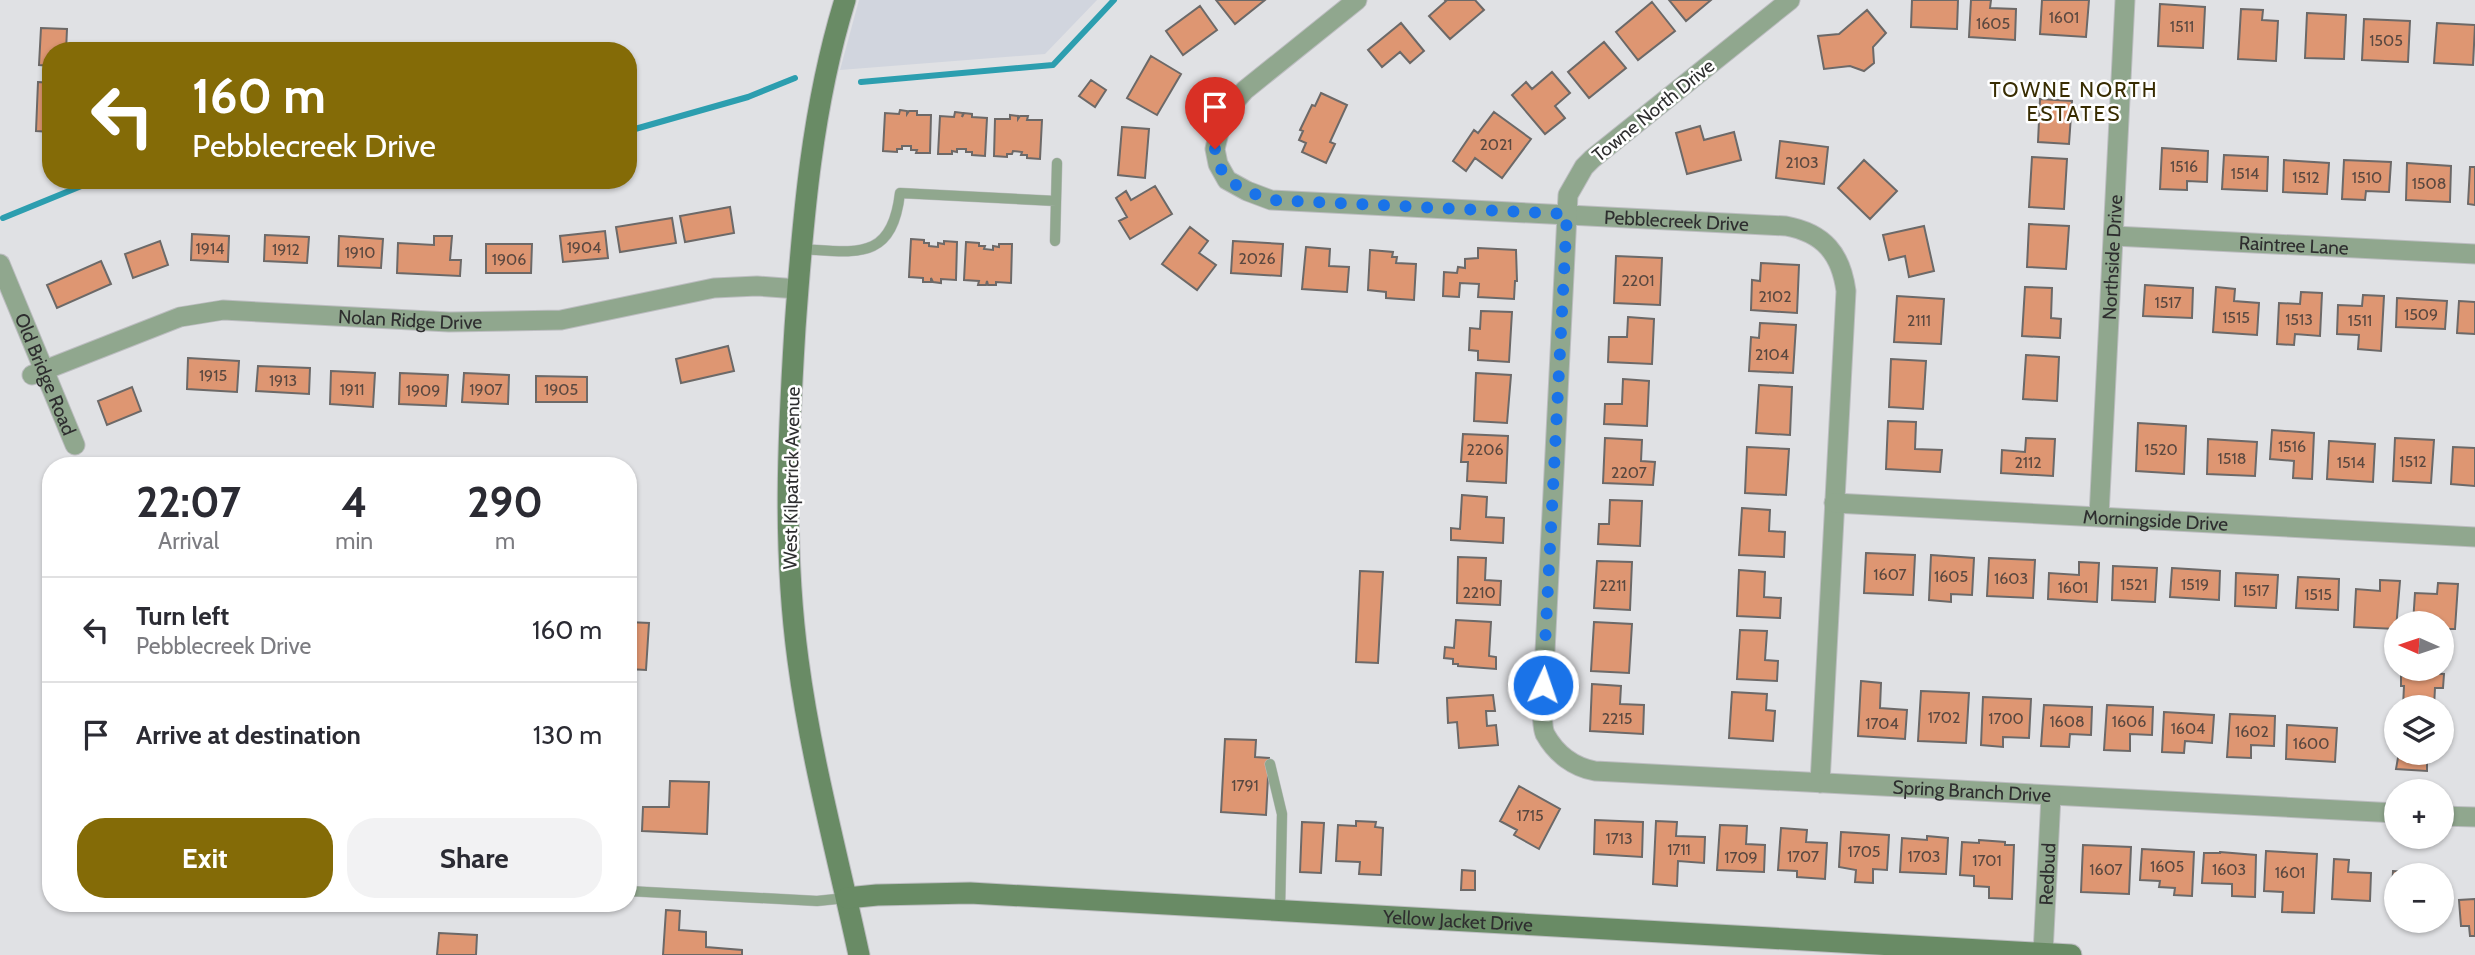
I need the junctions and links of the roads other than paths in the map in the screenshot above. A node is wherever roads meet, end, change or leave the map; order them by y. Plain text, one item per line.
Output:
1 (845, 0) edge
2 (1357, 0) edge
3 (1790, 0) edge
4 (2125, 0) edge
5 (1057, 163) dead end
6 (1056, 201) junction
7 (1567, 214) junction
8 (2114, 236) junction
9 (1055, 241) dead end
10 (801, 249) junction
11 (2475, 254) edge
12 (0, 264) edge
13 (798, 289) junction
14 (38, 373) junction
15 (75, 445) dead end
16 (1834, 503) junction
17 (2099, 516) junction
18 (2475, 537) edge
19 (1556, 748) joint
20 (1270, 764) dead end
21 (1820, 783) junction
22 (2051, 796) junction
23 (2384, 812) edge
24 (2454, 816) edge
25 (2475, 817) edge
26 (637, 891) edge
27 (847, 898) junction
28 (1280, 910) junction
29 (2043, 953) junction
30 (859, 955) edge
31 (2071, 955) edge

1 - 10 street, West Kilpatrick Avenue
2 - 7 street, Pebblecreek Drive
3 - 7 street, Towne North Drive
4 - 8 street, Northside Drive
5 - 6 lane
6 - 9 lane
6 - 10 lane
7 - 16 street, Pebblecreek Drive
7 - 19 street, Towne North Drive
8 - 11 street, Raintree Lane
8 - 17 street, Northside Drive
10 - 13 street, West Kilpatrick Avenue
12 - 14 street, Old Bridge Road
13 - 14 street, Nolan Ridge Drive
13 - 27 street, West Kilpatrick Avenue
14 - 15 street, Old Bridge Road
16 - 17 street, Morningside Drive
16 - 21 street, Pebblecreek Drive
17 - 18 street, Morningside Drive
19 - 21 street, Spring Branch Drive
20 - 28 lane
21 - 22 street, Spring Branch Drive
22 - 23 street, Spring Branch Drive
22 - 29 street, Redbud
24 - 25 street
26 - 27 lane
27 - 28 street, Yellow Jacket Drive
27 - 30 street, West Kilpatrick Avenue
28 - 29 street, Yellow Jacket Drive
29 - 31 street, Yellow Jacket Drive

